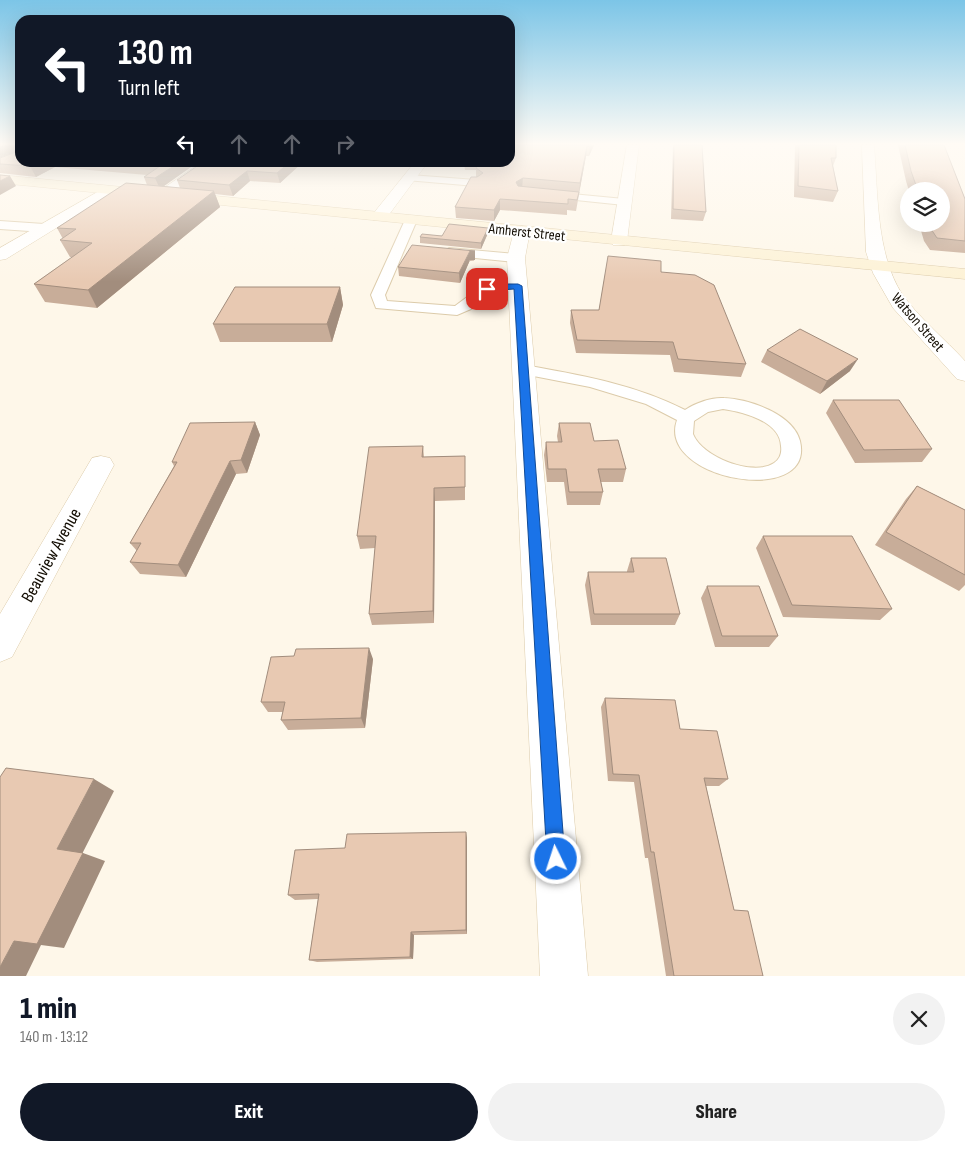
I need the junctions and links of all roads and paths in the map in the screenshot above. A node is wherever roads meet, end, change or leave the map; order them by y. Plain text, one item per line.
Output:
1 (107, 191) edge
2 (114, 191) edge
3 (170, 191) edge
4 (400, 191) edge
5 (626, 191) edge
6 (871, 191) edge
7 (163, 195) junction
8 (541, 195) edge
9 (624, 202) junction
10 (378, 217) junction
11 (411, 220) junction
12 (0, 225) edge
13 (44, 228) junction
14 (619, 241) junction
15 (436, 251) edge
16 (0, 255) edge
17 (519, 258) junction
18 (878, 266) junction
19 (965, 274) edge
20 (524, 370) junction
21 (965, 374) edge
22 (687, 418) junction
23 (101, 465) dead end
24 (0, 646) edge
25 (564, 976) edge

1 - 13 street
2 - 7 main road, Amherst Street
3 - 7 street
4 - 10 street
5 - 9 street
6 - 18 street, Watson Street
7 - 10 main road, Amherst Street
8 - 9 lane
9 - 14 street
10 - 11 main road, Amherst Street
11 - 17 main road, Amherst Street
11 - 17 lane
12 - 13 lane
13 - 16 street
14 - 17 main road, Amherst Street
14 - 18 main road, Amherst Street
15 - 17 lane
17 - 20 street
18 - 19 main road, Amherst Street
18 - 21 street, Watson Street
20 - 22 lane
20 - 25 street
22 - 22 lane
23 - 24 street, Beauview Avenue

